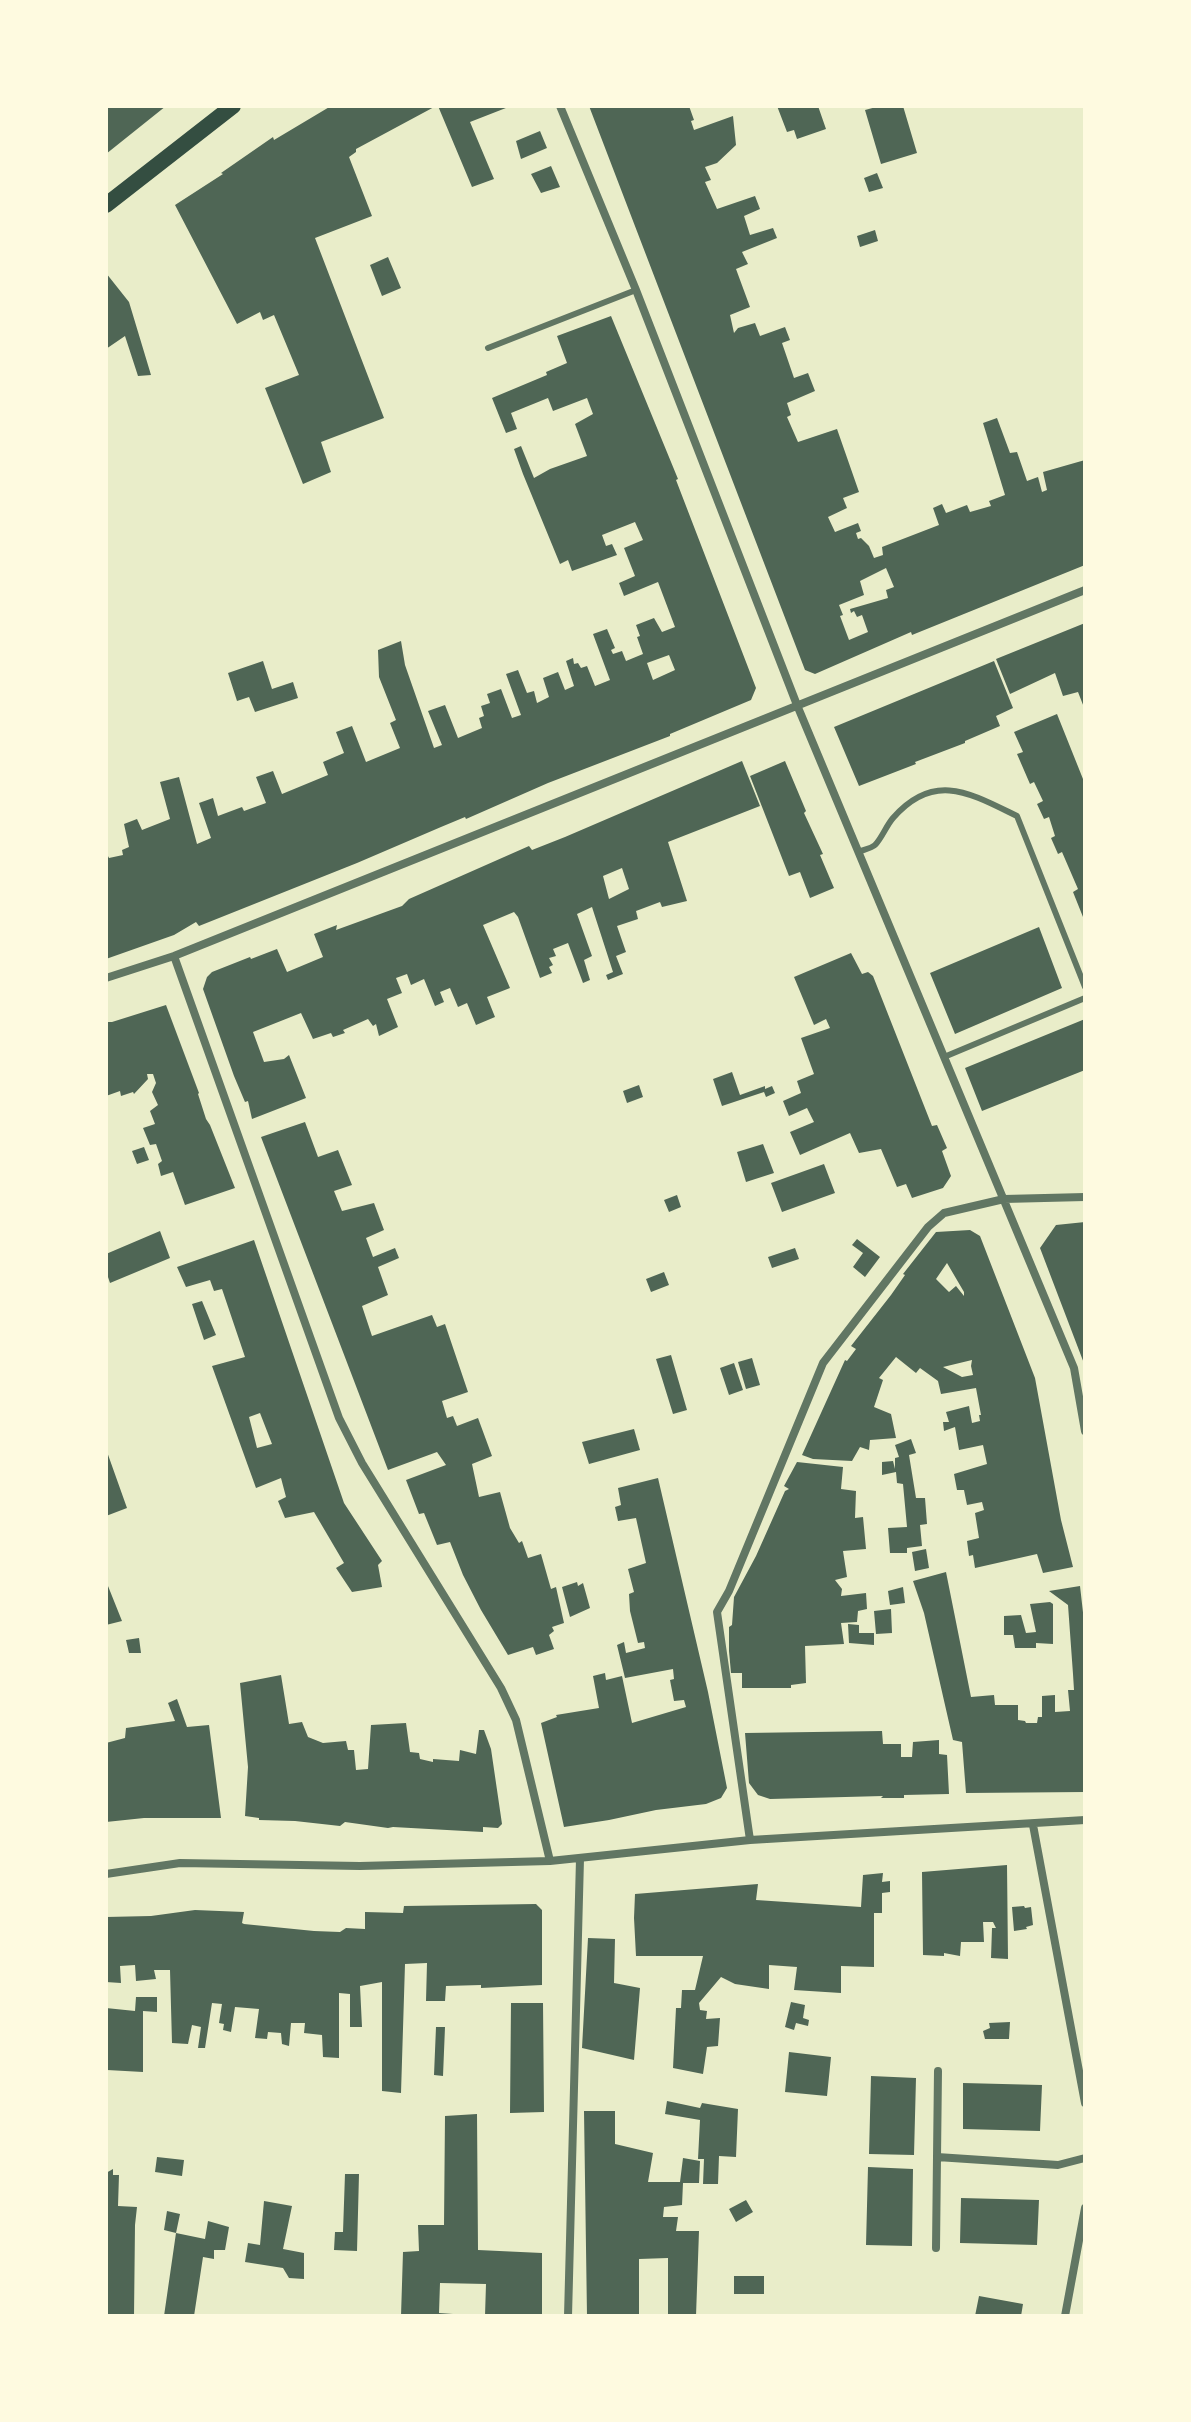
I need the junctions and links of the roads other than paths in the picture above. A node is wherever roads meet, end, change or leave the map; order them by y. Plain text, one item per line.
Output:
1 (233, 106) edge
2 (560, 106) edge
3 (106, 205) edge
4 (636, 290) junction
5 (488, 348) dead end
6 (1085, 590) edge
7 (797, 705) junction
8 (858, 852) junction
9 (174, 956) junction
10 (106, 978) edge
11 (1085, 987) edge
12 (1085, 998) edge
13 (944, 1057) junction
14 (1085, 1197) edge
15 (1004, 1199) junction
16 (1085, 1431) edge
17 (1085, 1820) edge
18 (1033, 1825) junction
19 (750, 1840) junction
20 (580, 1859) junction
21 (550, 1861) junction
22 (106, 1874) edge
23 (938, 2071) dead end
24 (1085, 2103) edge
25 (937, 2157) junction
26 (1085, 2158) edge
27 (1085, 2208) edge
28 (936, 2248) dead end
29 (568, 2316) edge
30 (1065, 2316) edge

1 - 3 main road
2 - 4 street
4 - 5 lane
4 - 7 street
6 - 7 street
7 - 8 street
7 - 9 street
8 - 11 lane
8 - 13 street
9 - 10 street
9 - 21 street
12 - 13 lane
13 - 15 street
14 - 15 street
15 - 16 street
15 - 19 street
17 - 18 street
18 - 19 street
18 - 24 street
19 - 20 street
20 - 21 street
20 - 29 street
21 - 22 street
23 - 25 street
25 - 26 street
25 - 28 street
27 - 30 street

